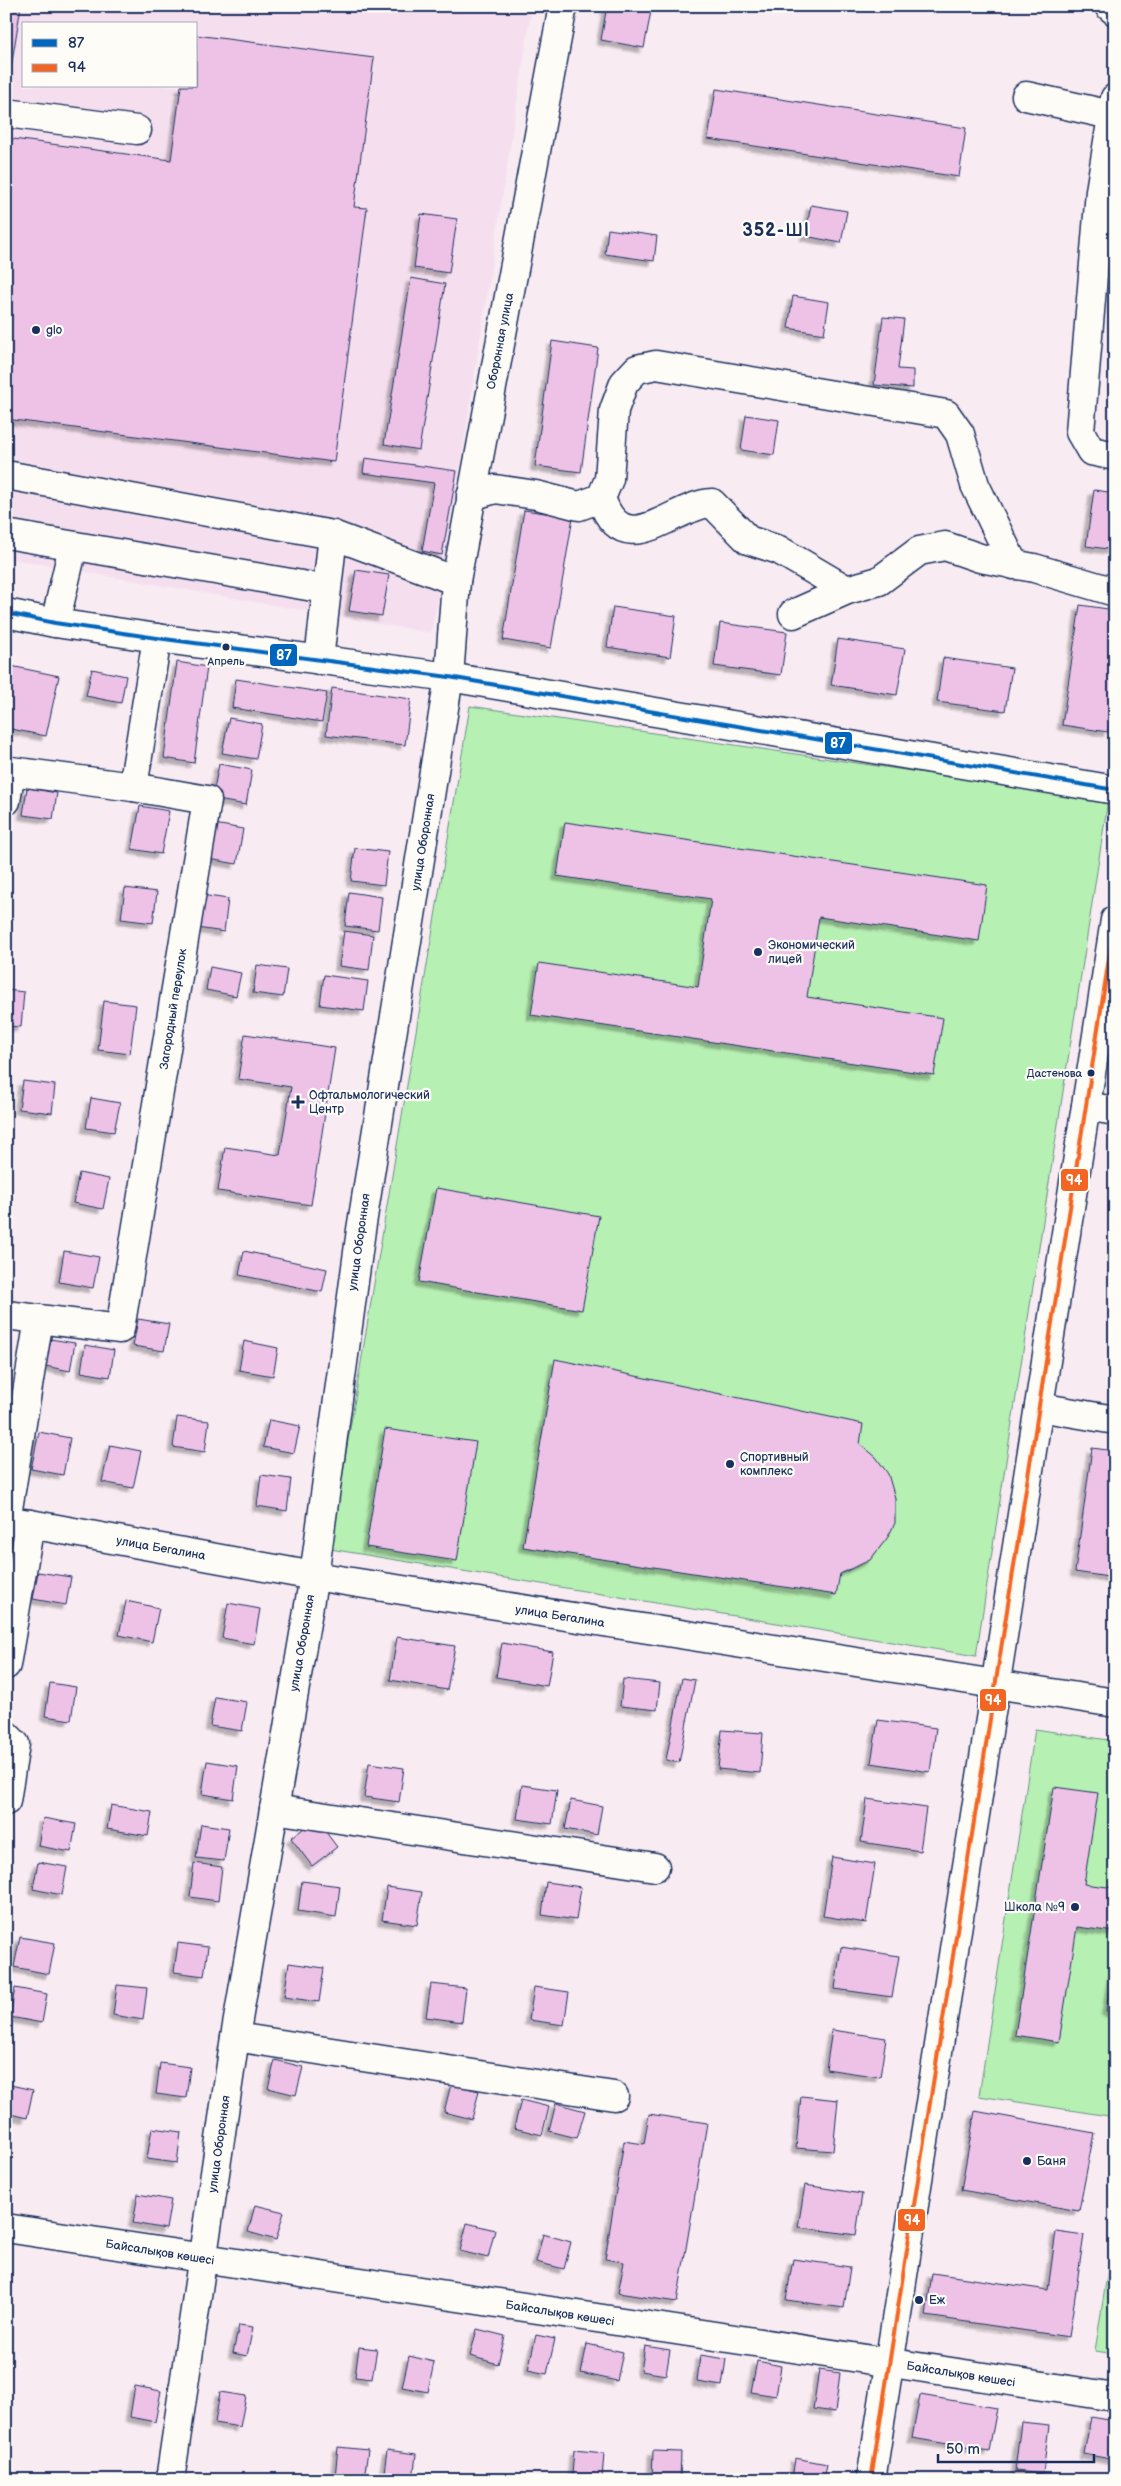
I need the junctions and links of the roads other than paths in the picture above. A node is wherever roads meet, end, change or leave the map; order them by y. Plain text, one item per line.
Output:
1 (563, 6) edge
2 (1109, 6) edge
3 (1115, 11) edge
4 (1026, 96) dead end
5 (1113, 106) edge
6 (6, 113) edge
7 (137, 130) dead end
8 (1107, 193) edge
9 (1115, 456) edge
10 (6, 475) edge
11 (471, 496) junction
12 (601, 498) junction
13 (6, 534) edge
14 (333, 536) junction
15 (73, 547) junction
16 (1014, 565) junction
17 (456, 581) junction
18 (325, 589) junction
19 (847, 590) junction
20 (1115, 592) edge
21 (6, 613) edge
22 (793, 614) dead end
23 (55, 623) junction
24 (157, 638) junction
25 (319, 660) junction
26 (449, 676) junction
27 (133, 787) junction
28 (1115, 790) edge
29 (6, 801) edge
30 (1115, 920) edge
31 (1086, 1106) junction
32 (1115, 1111) edge
33 (6, 1315) edge
34 (39, 1319) junction
35 (1038, 1407) junction
36 (1115, 1420) edge
37 (14, 1522) edge
38 (314, 1576) junction
39 (6, 1665) edge
40 (995, 1686) junction
41 (1115, 1703) edge
42 (6, 1735) edge
43 (6, 1801) edge
44 (274, 1808) junction
45 (655, 1867) dead end
46 (235, 2037) junction
47 (614, 2096) dead end
48 (8, 2227) edge
49 (203, 2259) junction
50 (888, 2363) junction
51 (1115, 2397) edge
52 (170, 2480) edge
53 (870, 2480) edge

1 - 11 street, Оборонная улица
2 - 3 street
4 - 5 street
5 - 8 street
6 - 7 street
8 - 9 street
10 - 14 street
11 - 12 street
11 - 17 street, Оборонная улица
12 - 16 street
12 - 19 street
13 - 15 street
14 - 17 street
14 - 18 street
15 - 18 street
15 - 23 street
16 - 19 street
16 - 20 street
17 - 26 street, Оборонная улица
18 - 25 street
19 - 22 street
21 - 23 street
23 - 24 street
24 - 25 street
24 - 27 street
25 - 26 street
26 - 28 street
26 - 38 street, улица Оборонная
27 - 29 street, Загородный переулок
27 - 34 street, Загородный переулок
30 - 31 street
31 - 32 street
31 - 35 street
33 - 34 street, Загородный переулок
34 - 37 street
35 - 36 street
35 - 40 street
37 - 38 street, улица Бегалина
37 - 39 street
38 - 40 street, улица Бегалина
38 - 44 street, улица Оборонная
40 - 41 street, улица Бегалина
40 - 50 street
42 - 43 street
44 - 45 street
44 - 46 street, улица Оборонная
46 - 47 street
46 - 49 street, улица Оборонная
48 - 49 street, Байсалықов көшесі
49 - 50 street, Байсалықов көшесі
49 - 52 street, улица Оборонная
50 - 51 street, Байсалықов көшесі
50 - 53 street

